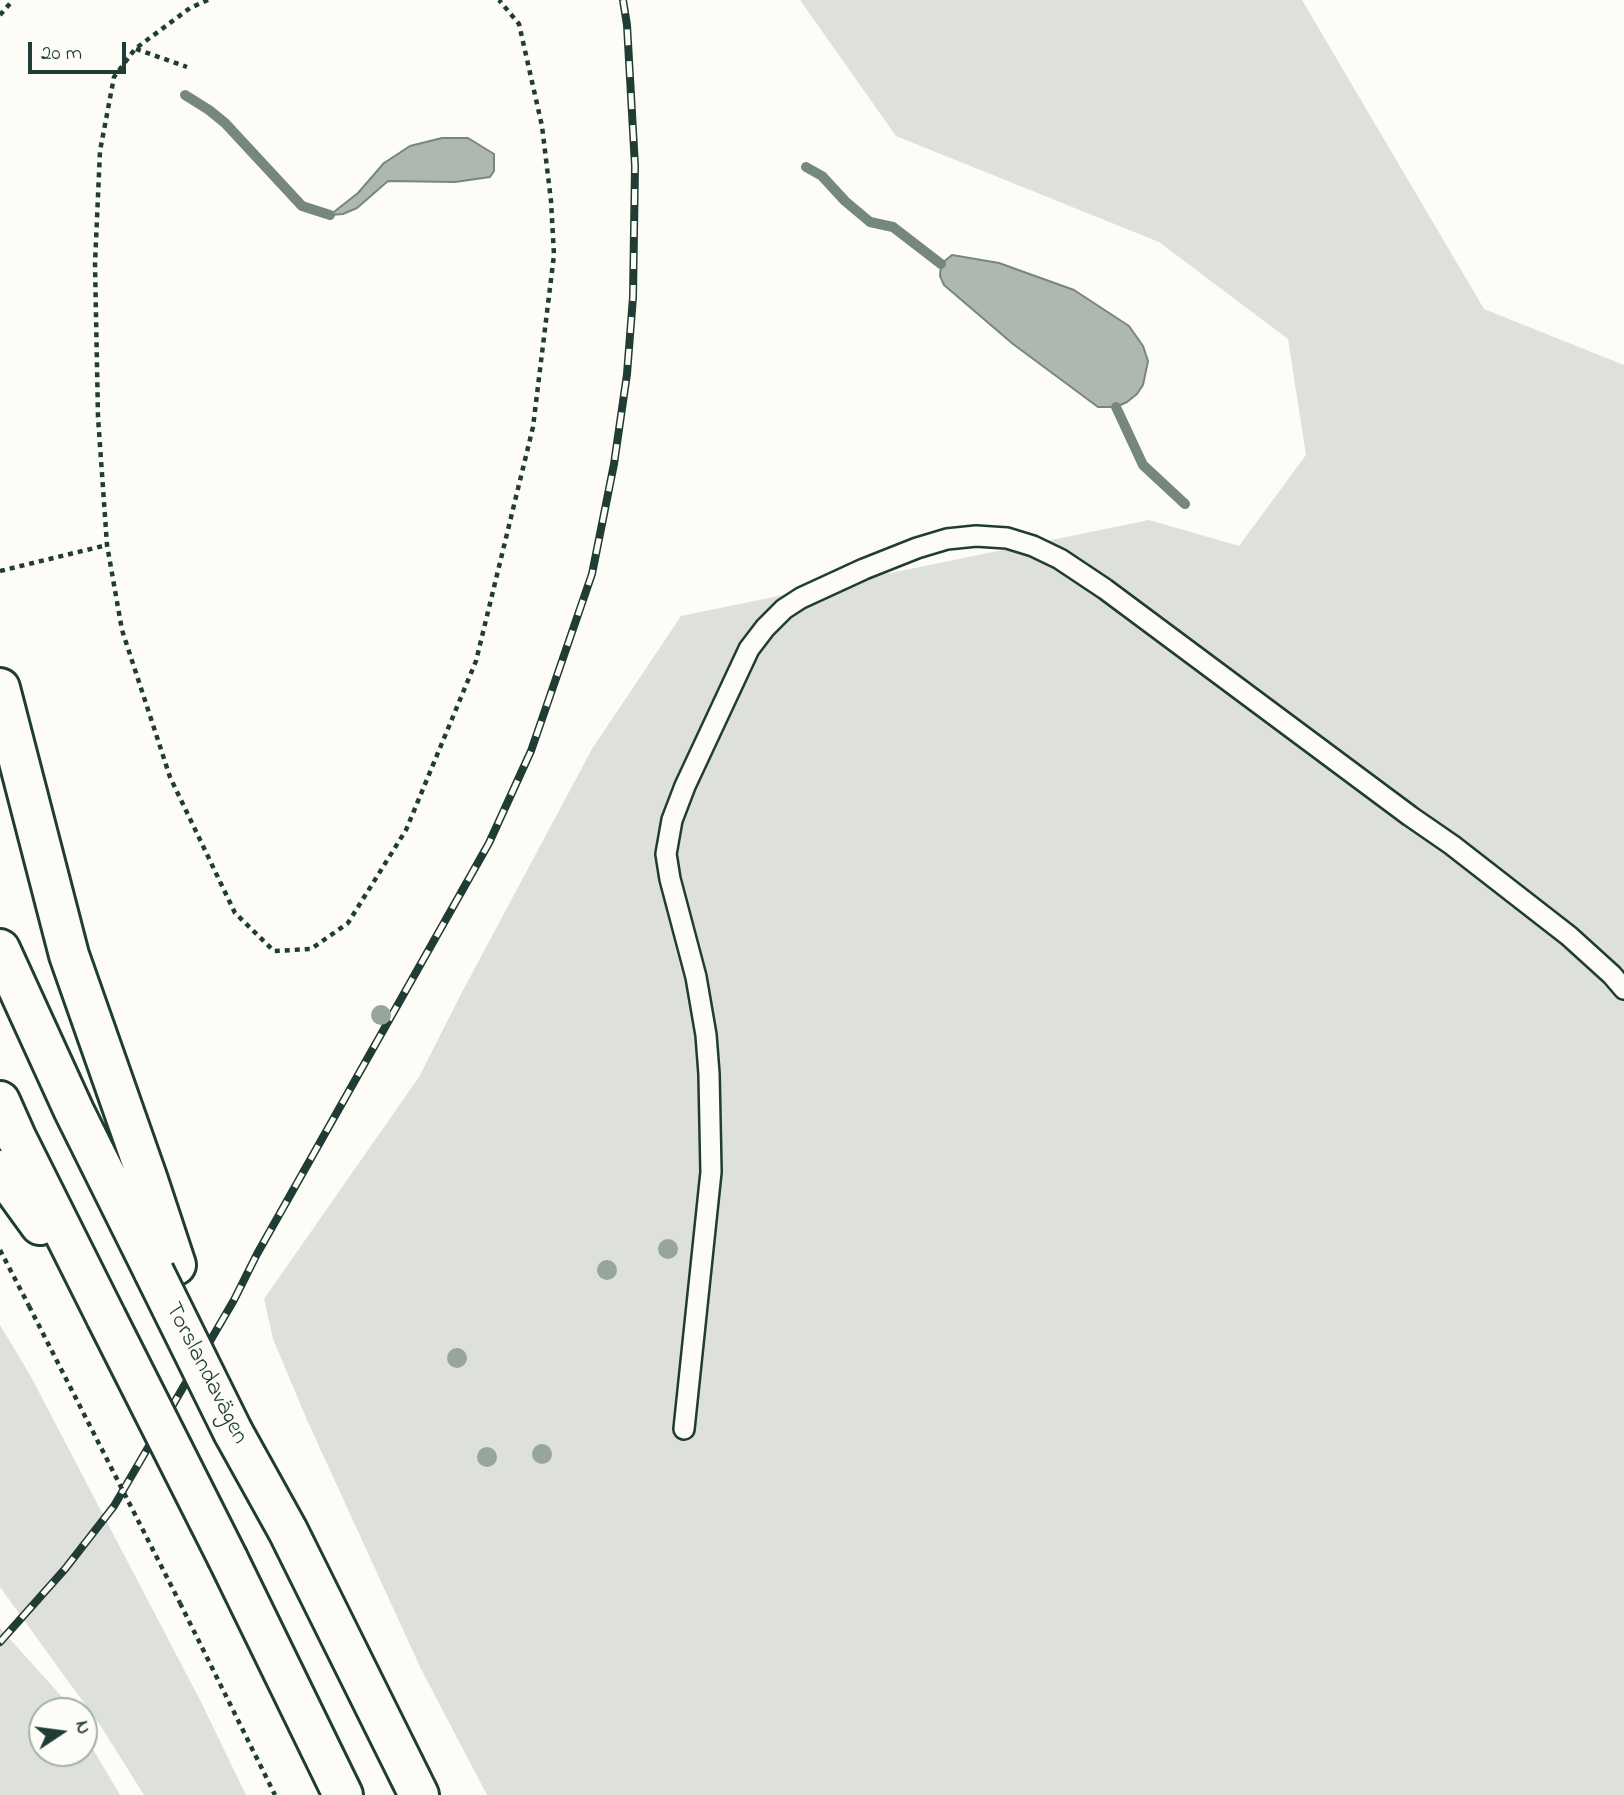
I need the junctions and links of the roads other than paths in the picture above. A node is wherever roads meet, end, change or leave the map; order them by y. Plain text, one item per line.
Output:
1 (0, 688) edge
2 (0, 949) edge
3 (1624, 989) edge
4 (0, 1101) edge
5 (0, 1170) edge
6 (165, 1269) junction
7 (106, 1317) junction
8 (684, 1429) dead end
9 (343, 1795) edge
10 (419, 1795) edge

1 - 6 main road
2 - 6 main road, Torslandavägen
3 - 8 lane
4 - 7 main road
5 - 7 main road
6 - 10 main road, Torslandavägen, bridge
7 - 9 main road, bridge

